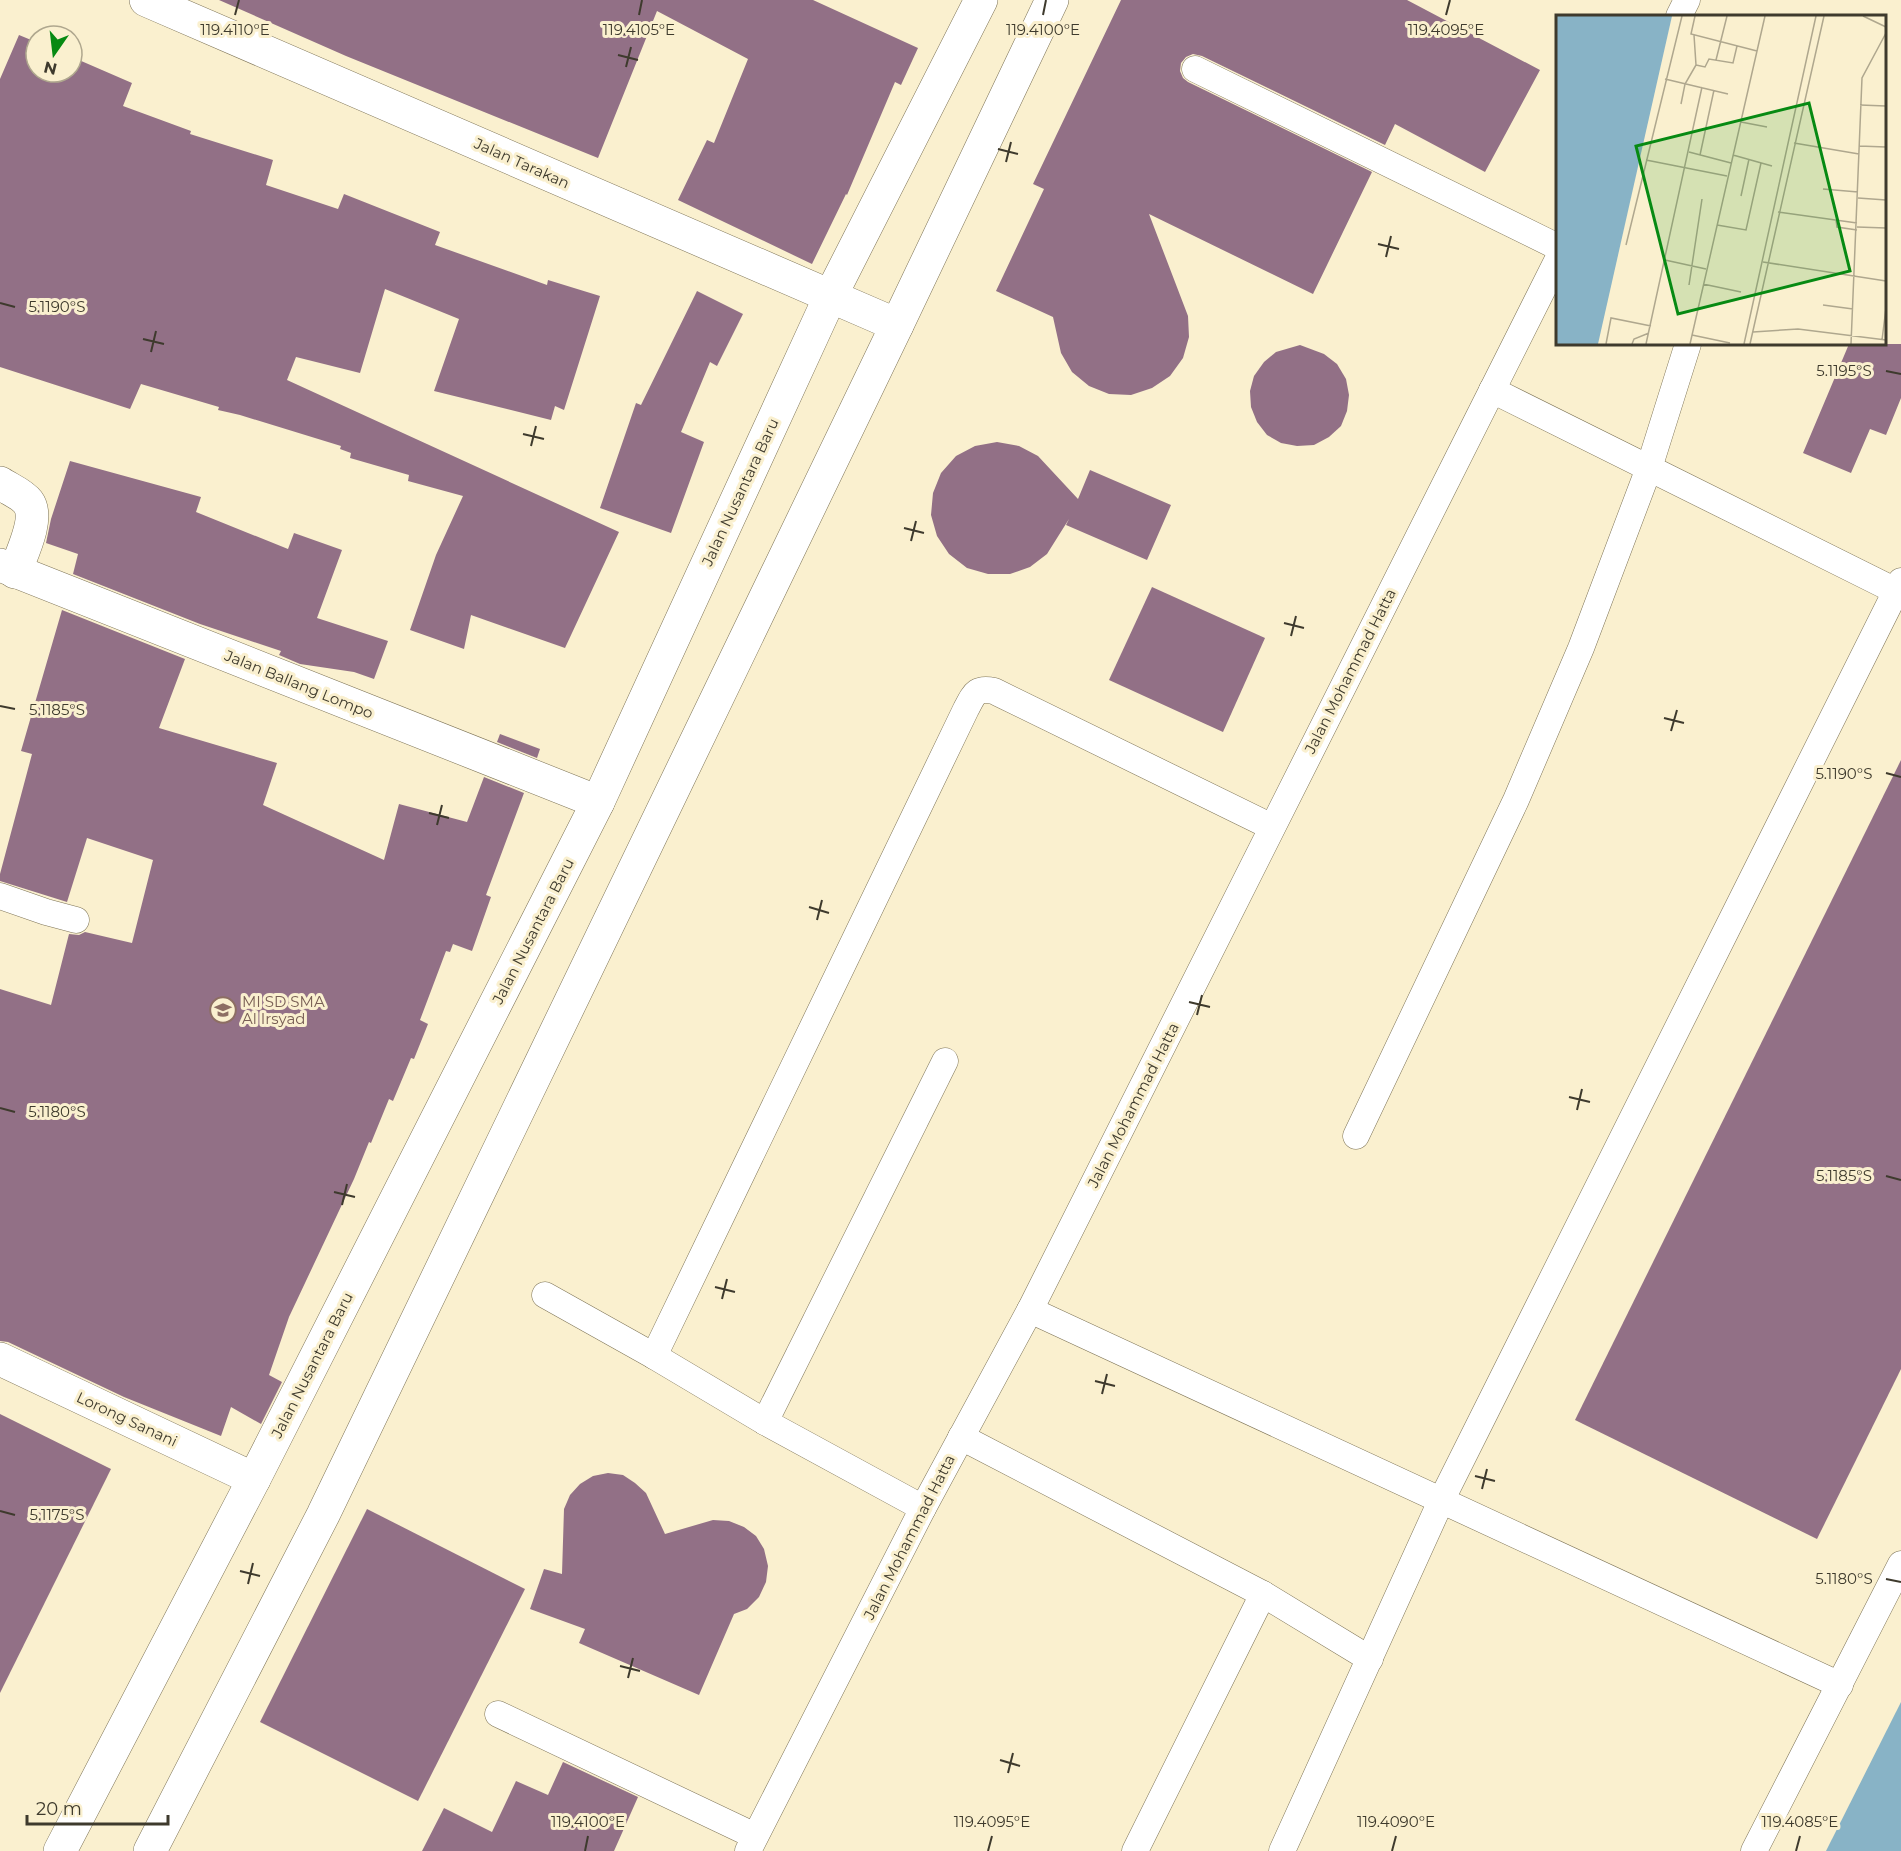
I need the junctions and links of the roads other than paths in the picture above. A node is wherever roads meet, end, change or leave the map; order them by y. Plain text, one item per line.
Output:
1 (146, 0) edge
2 (981, 0) edge
3 (1052, 0) edge
4 (1687, 0) edge
5 (1679, 15) edge
6 (1195, 69) dead end
7 (1556, 247) edge
8 (1556, 261) edge
9 (830, 297) junction
10 (897, 326) junction
11 (1688, 345) edge
12 (1492, 390) junction
13 (1649, 468) junction
14 (0, 483) edge
15 (7, 568) edge
16 (1899, 586) edge
17 (598, 802) junction
18 (1272, 827) junction
19 (0, 896) edge
20 (76, 920) dead end
21 (945, 1060) dead end
22 (1356, 1136) dead end
23 (545, 1295) dead end
24 (1030, 1310) junction
25 (654, 1356) junction
26 (0, 1359) edge
27 (765, 1422) junction
28 (961, 1437) junction
29 (254, 1479) junction
30 (1442, 1501) junction
31 (923, 1508) junction
32 (1901, 1564) edge
33 (1263, 1594) junction
34 (1370, 1659) junction
35 (1840, 1686) junction
36 (498, 1714) dead end
37 (752, 1844) edge
38 (60, 1851) edge
39 (150, 1851) edge
40 (1135, 1851) edge
41 (1282, 1851) edge
42 (1754, 1851) edge

1 - 9 main road, Jalan Tarakan
2 - 9 main road, Jalan Nusantara Baru
3 - 10 main road
4 - 5 lane
6 - 7 lane
8 - 12 lane, Jalan Mohammad Hatta
9 - 10 main road, Jalan Tarakan
9 - 17 main road, Jalan Nusantara Baru
10 - 39 main road
11 - 13 lane
12 - 13 lane
12 - 18 lane, Jalan Mohammad Hatta
13 - 16 lane
13 - 22 lane
14 - 15 main road
15 - 17 main road, Jalan Ballang Lompo
16 - 30 lane
17 - 29 main road, Jalan Nusantara Baru
18 - 24 lane, Jalan Mohammad Hatta
18 - 25 lane
19 - 20 lane
21 - 27 lane
23 - 25 lane
24 - 28 lane, Jalan Mohammad Hatta
24 - 30 lane
25 - 27 lane
26 - 29 main road, Lorong Sanani
27 - 31 lane
28 - 31 lane, Jalan Mohammad Hatta
28 - 33 lane
29 - 38 main road, Jalan Nusantara Baru
30 - 34 lane
30 - 35 lane
31 - 37 lane, Jalan Mohammad Hatta
32 - 35 lane
33 - 34 lane
33 - 40 lane
34 - 41 lane
35 - 42 lane
36 - 37 lane

